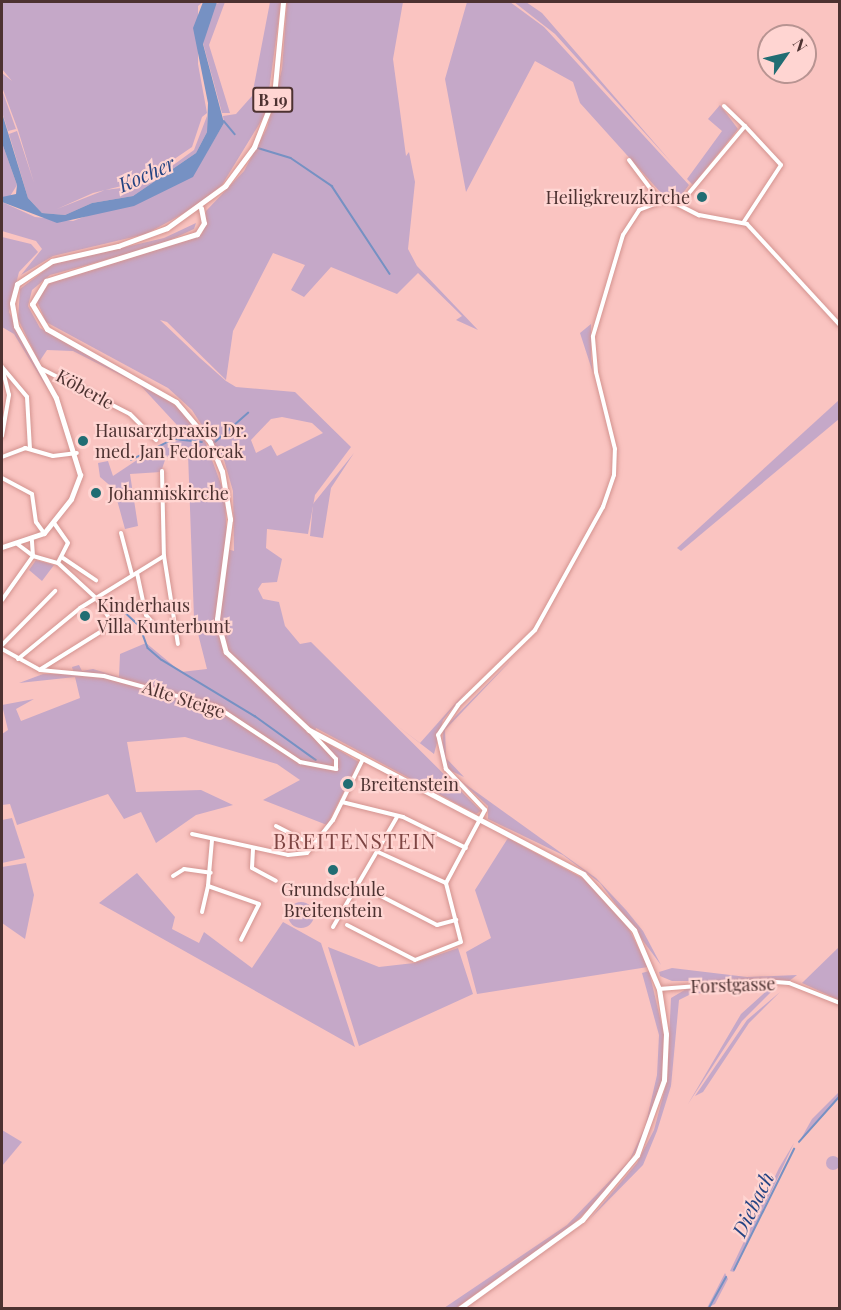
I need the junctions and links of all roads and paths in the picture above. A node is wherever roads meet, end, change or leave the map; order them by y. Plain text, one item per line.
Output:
1 (283, 2) edge
2 (724, 106) dead end
3 (745, 126) junction
4 (629, 160) dead end
5 (659, 200) junction
6 (679, 205) junction
7 (201, 208) junction
8 (743, 223) junction
9 (840, 325) edge
10 (2, 367) edge
11 (39, 368) junction
12 (2, 436) edge
13 (156, 440) dead end
14 (30, 449) junction
15 (77, 453) junction
16 (2, 457) edge
17 (162, 471) dead end
18 (2, 478) edge
19 (54, 523) junction
20 (121, 533) dead end
21 (44, 534) junction
22 (32, 540) junction
23 (16, 543) junction
24 (2, 547) edge
25 (33, 556) junction
26 (164, 556) junction
27 (63, 558) junction
28 (58, 563) junction
29 (135, 574) junction
30 (96, 580) dead end
31 (55, 591) dead end
32 (96, 598) junction
33 (2, 600) edge
34 (152, 622) dead end
35 (178, 644) dead end
36 (2, 647) edge
37 (18, 659) junction
38 (40, 670) junction
39 (309, 730) junction
40 (363, 759) junction
41 (342, 802) junction
42 (397, 816) junction
43 (482, 822) junction
44 (276, 826) dead end
45 (192, 834) dead end
46 (212, 840) junction
47 (317, 847) junction
48 (466, 848) junction
49 (253, 849) junction
50 (378, 852) junction
51 (211, 873) junction
52 (173, 876) dead end
53 (276, 881) dead end
54 (446, 883) junction
55 (208, 889) junction
56 (373, 892) dead end
57 (202, 912) dead end
58 (456, 920) junction
59 (347, 925) dead end
60 (333, 927) dead end
61 (241, 940) dead end
62 (659, 989) junction
63 (840, 1003) edge
64 (460, 1308) edge

1 - 7 main road, B 19
2 - 3 street
3 - 6 street
3 - 8 street
4 - 5 street
5 - 6 street
5 - 43 street
6 - 8 street
7 - 11 main road, B 19
7 - 39 main road
8 - 9 street
10 - 12 street
10 - 14 street
11 - 13 street, Köberle
11 - 15 main road, B 19
14 - 15 street
14 - 16 street
15 - 19 main road, B 19
17 - 26 street
18 - 21 street
19 - 21 main road, B 19
19 - 27 street
20 - 29 street
21 - 22 main road, B 19
22 - 23 main road, B 19
22 - 25 street
23 - 24 main road, B 19
23 - 25 street
25 - 28 street
25 - 33 street
26 - 29 street
26 - 35 street
27 - 28 street
27 - 30 street
28 - 32 street
29 - 32 street
29 - 34 street
31 - 36 street
32 - 37 street
32 - 38 street
36 - 37 street
37 - 38 street
38 - 39 street, Alte Steige
39 - 40 main road
40 - 41 street
40 - 43 main road
41 - 42 street
41 - 47 street
42 - 48 street
42 - 50 street
43 - 48 street
43 - 62 main road
44 - 47 street
45 - 46 street
46 - 49 street
46 - 51 street
47 - 49 street
48 - 54 street
49 - 53 street
50 - 54 street
50 - 60 street
51 - 52 street
51 - 55 street
54 - 58 street
55 - 57 street
55 - 61 street
56 - 58 street
58 - 59 street
62 - 63 street, Forstgasse
62 - 64 main road

